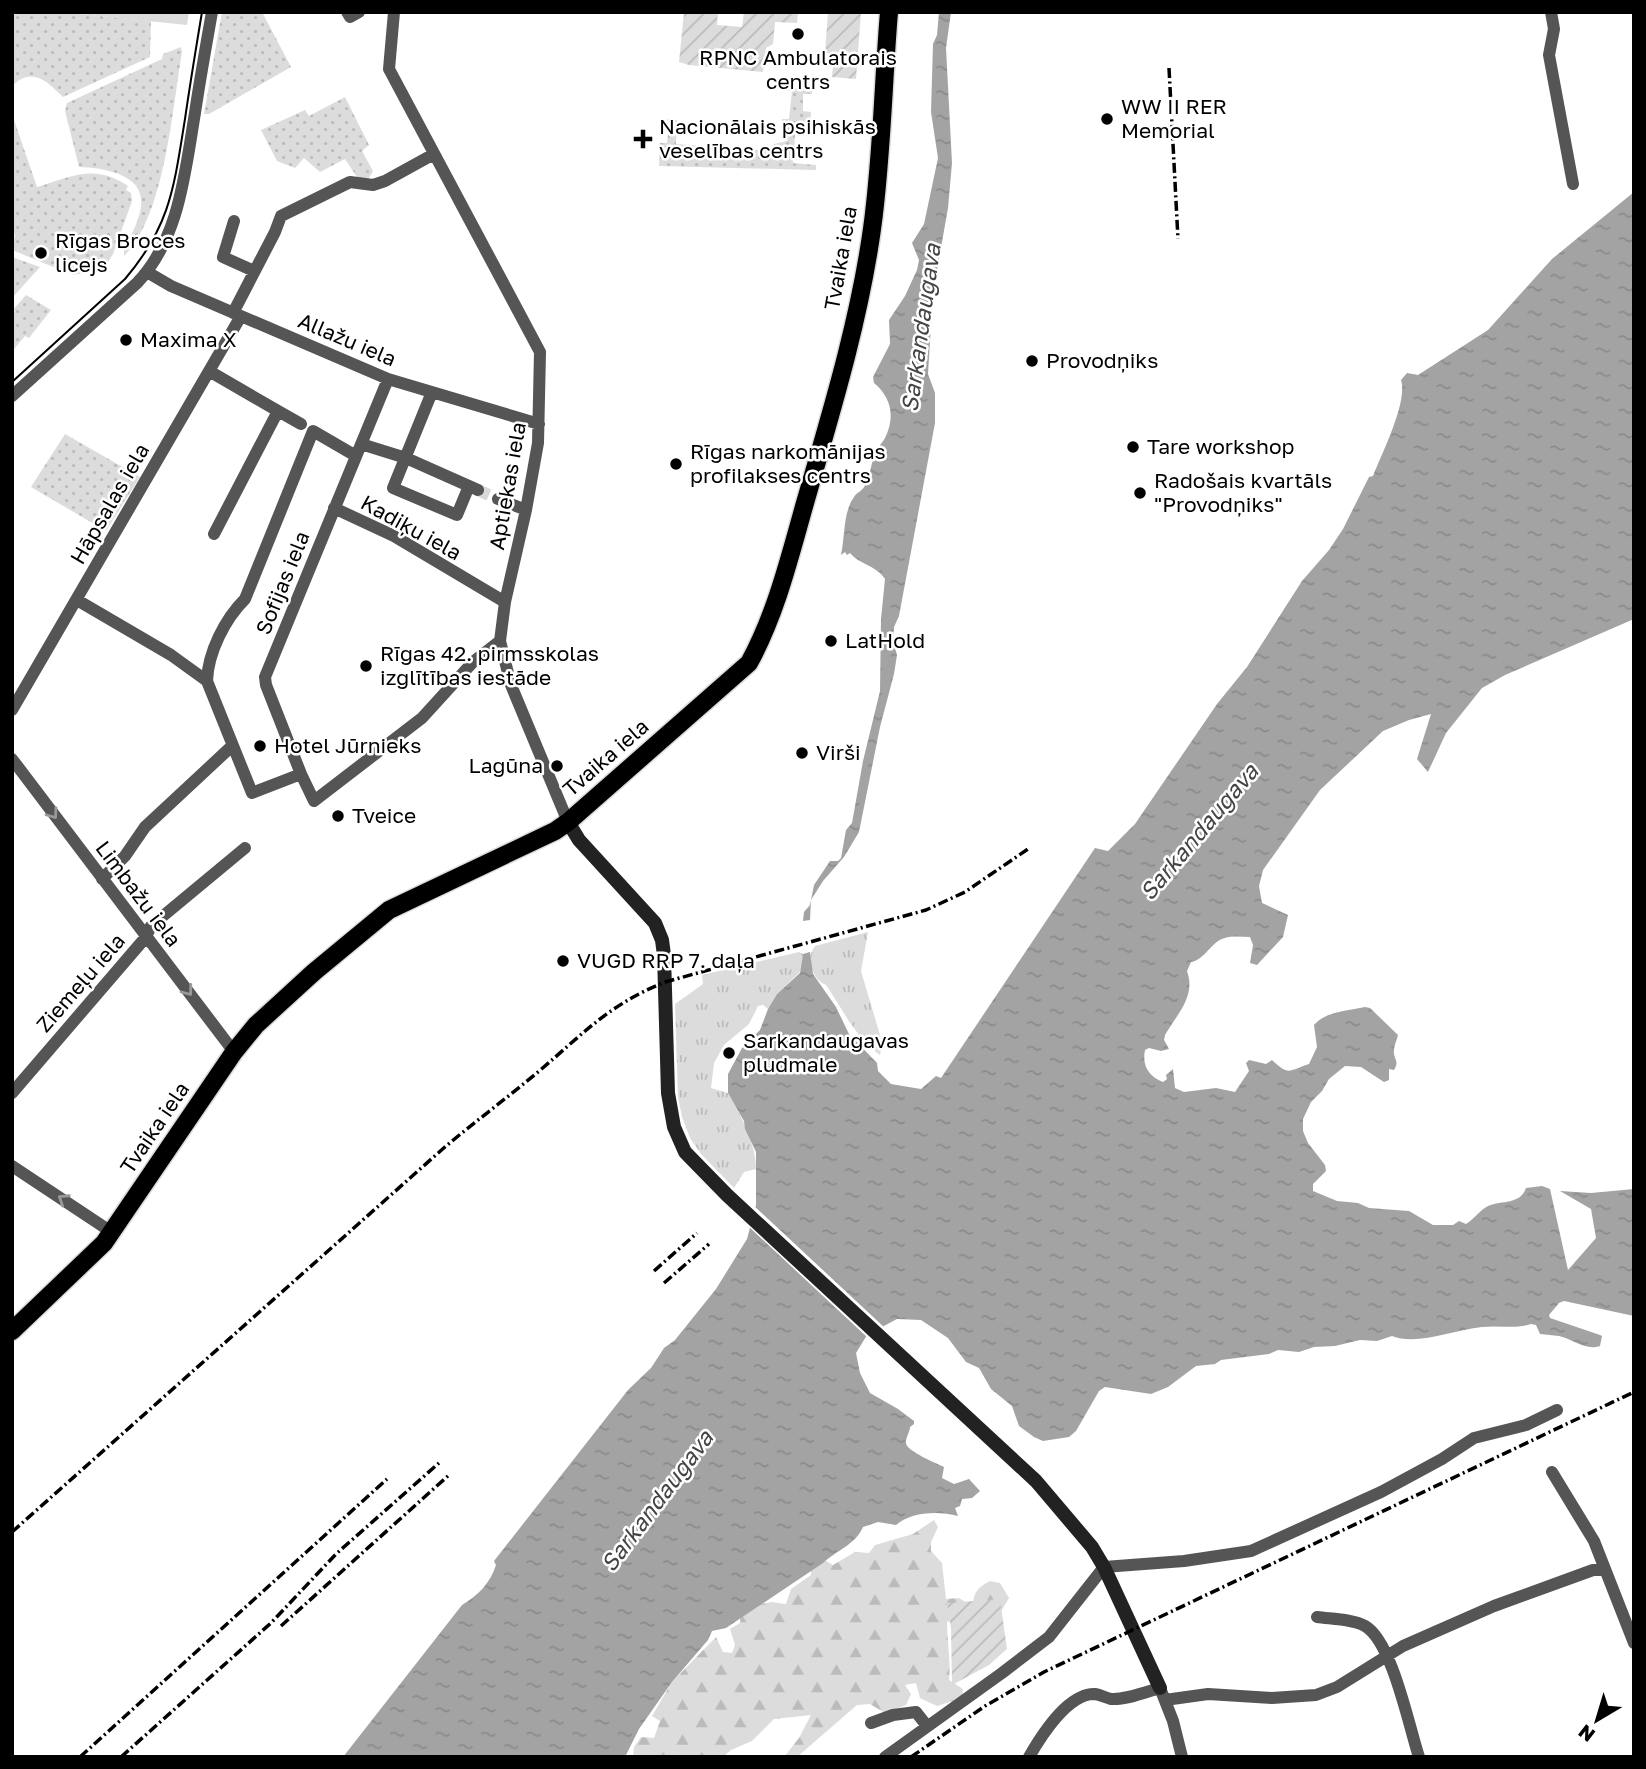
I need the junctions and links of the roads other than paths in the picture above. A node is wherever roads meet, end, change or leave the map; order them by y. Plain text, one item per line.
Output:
1 (212, 12) edge
2 (347, 12) edge
3 (359, 12) edge
4 (394, 12) edge
5 (889, 12) edge
6 (1551, 12) edge
7 (434, 154) junction
8 (1573, 184) dead end
9 (234, 221) dead end
10 (254, 271) junction
11 (147, 272) junction
12 (237, 315) junction
13 (209, 371) junction
14 (388, 380) junction
15 (432, 392) junction
16 (12, 396) edge
17 (278, 411) junction
18 (300, 424) dead end
19 (539, 424) junction
20 (359, 450) junction
21 (406, 458) junction
22 (498, 499) tunnel mouth
23 (334, 508) junction
24 (526, 510) junction
25 (214, 534) dead end
26 (76, 600) junction
27 (505, 603) junction
28 (500, 641) junction
29 (206, 681) junction
30 (12, 710) edge
31 (232, 746) junction
32 (12, 759) edge
33 (301, 774) junction
34 (568, 822) junction
35 (245, 848) dead end
36 (102, 879) junction
37 (146, 937) junction
38 (234, 1052) junction
39 (12, 1093) edge
40 (12, 1166) edge
41 (113, 1233) junction
42 (12, 1331) edge
43 (1557, 1410) dead end
44 (1552, 1472) dead end
45 (1104, 1567) junction
46 (1603, 1570) junction
47 (1317, 1617) dead end
48 (1634, 1643) edge
49 (1388, 1655) junction
50 (1162, 1694) junction
51 (871, 1723) dead end
52 (927, 1726) junction
53 (885, 1757) edge
54 (1029, 1757) edge
55 (1182, 1757) edge
56 (1419, 1757) edge

1 - 11 street
2 - 3 street
4 - 7 street, Aptiekas iela
5 - 34 main road, Tvaika iela
6 - 8 street
7 - 10 street, Hāpsalas iela
7 - 19 street, Aptiekas iela
9 - 10 street
10 - 12 street, Hāpsalas iela
11 - 12 street, Allažu iela
11 - 16 street
12 - 13 street, Hāpsalas iela
12 - 14 street, Allažu iela
13 - 17 street
13 - 26 street, Hāpsalas iela
14 - 15 street, Allažu iela
14 - 20 street, Sofijas iela
15 - 19 street, Allažu iela
15 - 21 street
17 - 18 street
17 - 25 street
19 - 24 street, Aptiekas iela
20 - 21 street
20 - 23 street, Sofijas iela
20 - 29 street
21 - 21 street
22 - 24 street
23 - 27 street, Kadiķu iela
23 - 33 street, Sofijas iela
24 - 27 street, Aptiekas iela
26 - 29 street
26 - 30 street, Hāpsalas iela
27 - 28 street, Aptiekas iela
28 - 33 street, Sofijas iela
28 - 34 street, Aptiekas iela
29 - 31 street
31 - 33 street
31 - 36 street
32 -> 36 street, Limbažu iela
34 - 38 main road, Tvaika iela
34 - 45 street
35 - 37 street, Ziemeļu iela
36 - 37 street, Limbažu iela
37 -> 38 street, Limbažu iela
37 - 39 street, Ziemeļu iela
38 - 41 main road, Tvaika iela
41 -> 40 street
41 - 42 main road, Tvaika iela
43 - 45 street
44 - 46 street
45 - 50 street
45 - 52 street
46 - 48 street
46 - 49 street
47 - 49 street
49 - 50 street
49 - 56 street
50 - 54 street
50 - 55 street
51 - 52 street
52 - 53 street

